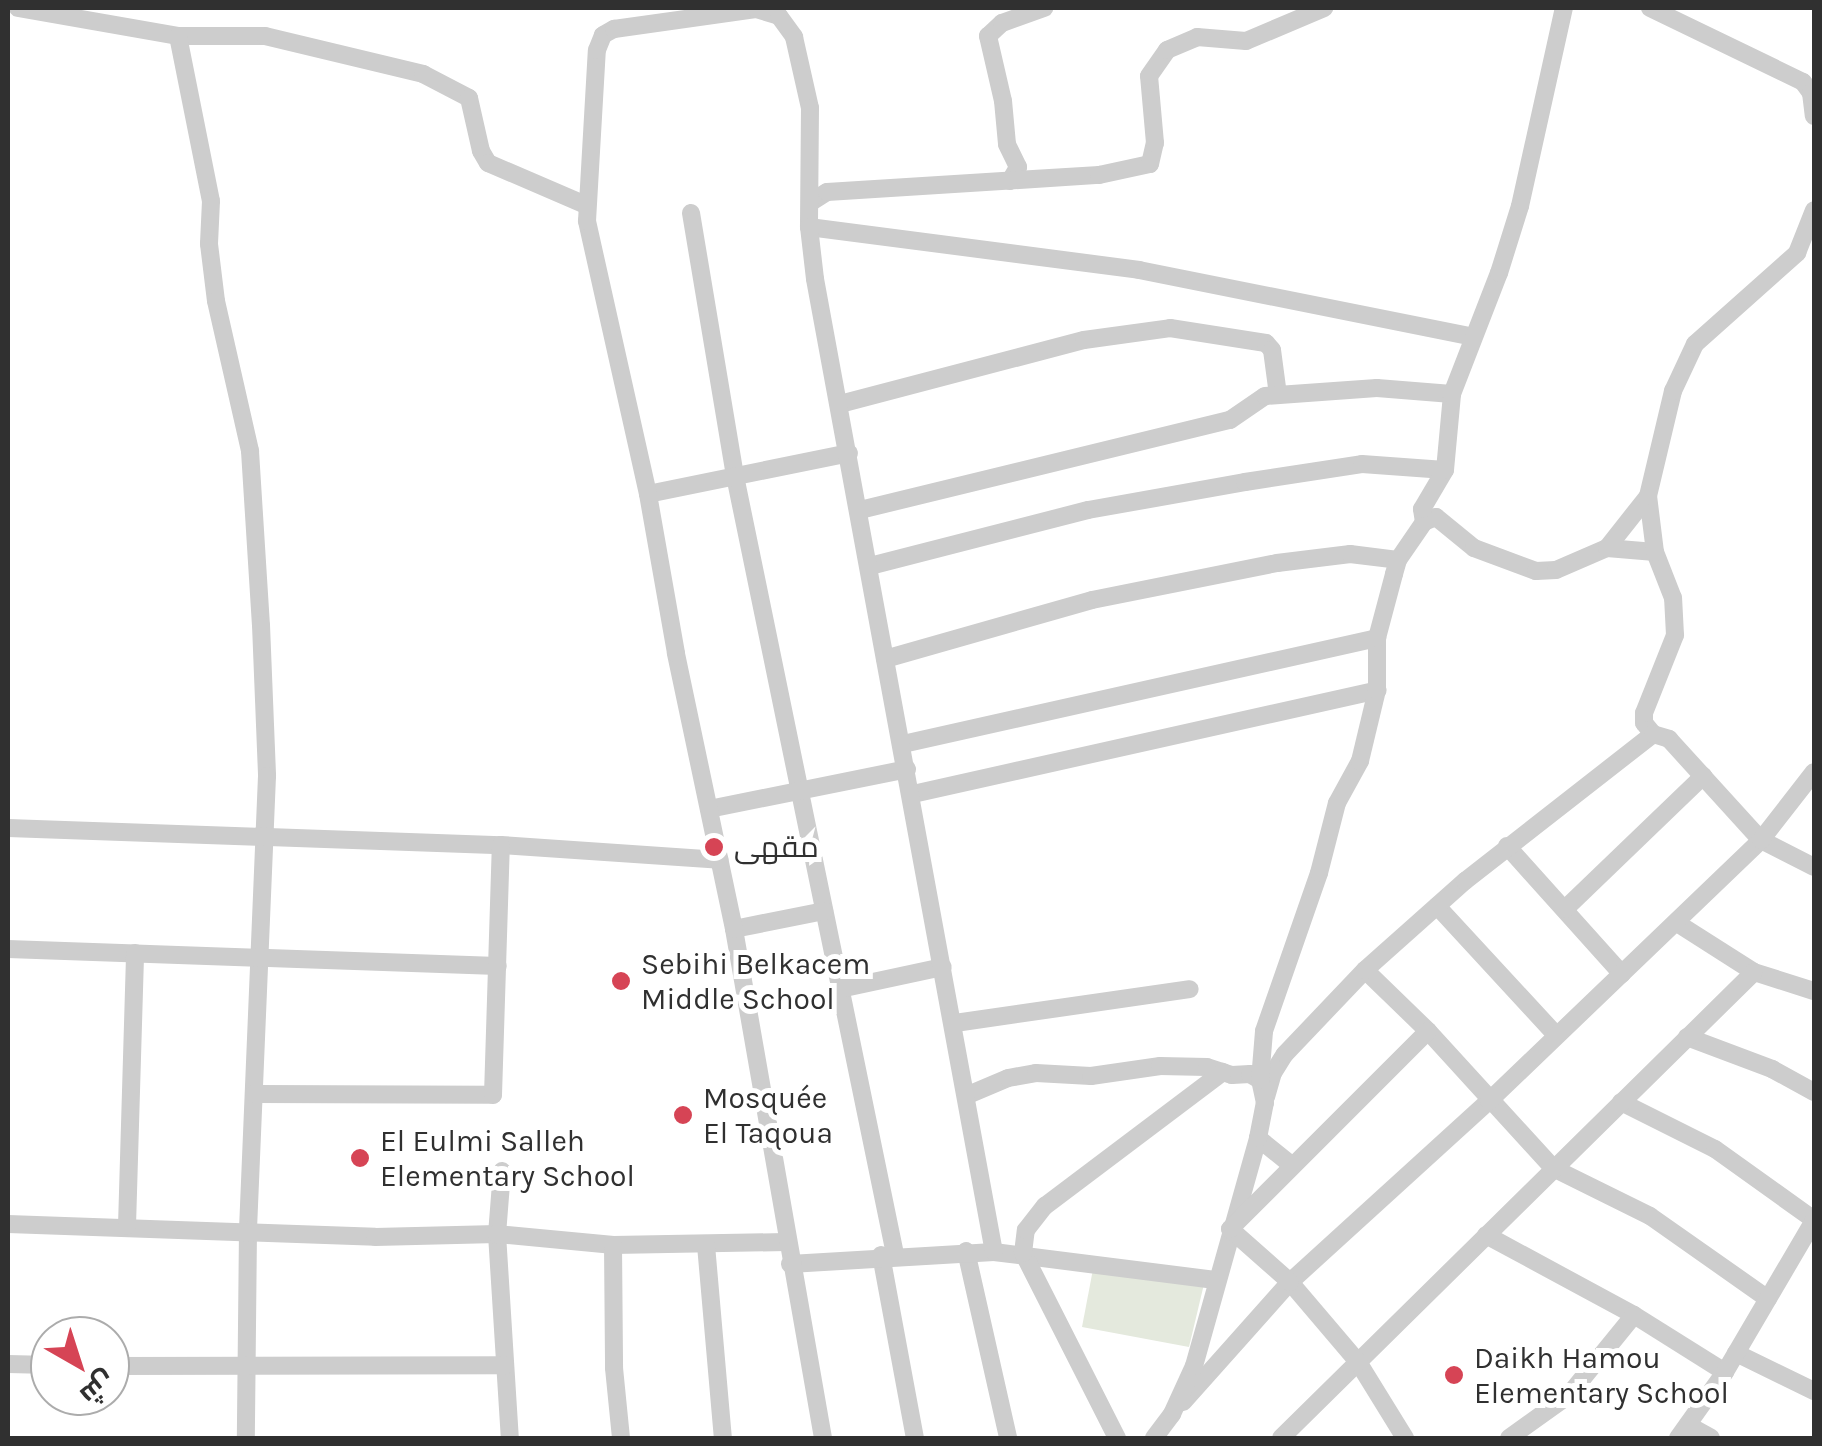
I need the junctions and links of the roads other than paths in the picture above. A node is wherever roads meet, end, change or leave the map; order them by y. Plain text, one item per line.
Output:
1 (18, 8) edge
2 (1044, 8) edge
3 (1324, 8) edge
4 (1564, 8) edge
5 (1650, 8) edge
6 (178, 36) junction
7 (1814, 116) edge
8 (1010, 181) junction
9 (811, 202) junction
10 (586, 205) junction
11 (1814, 210) edge
12 (691, 213) dead end
13 (809, 226) junction
14 (1474, 337) junction
15 (1452, 394) junction
16 (1278, 395) junction
17 (840, 404) junction
18 (849, 453) junction
19 (1445, 470) junction
20 (736, 476) junction
21 (648, 494) junction
22 (1648, 496) junction
23 (860, 510) junction
24 (1424, 522) junction
25 (1607, 548) junction
26 (1655, 552) junction
27 (1398, 560) junction
28 (870, 566) junction
29 (1377, 638) junction
30 (885, 659) junction
31 (1377, 690) junction
32 (1653, 734) junction
33 (903, 744) junction
34 (907, 769) junction
35 (1814, 772) edge
36 (1703, 776) junction
37 (801, 792) junction
38 (913, 794) junction
39 (709, 809) junction
40 (8, 828) edge
41 (265, 838) junction
42 (1761, 840) junction
43 (501, 845) junction
44 (1507, 846) junction
45 (719, 860) junction
46 (1814, 867) edge
47 (1437, 906) junction
48 (1564, 909) junction
49 (824, 911) junction
50 (1677, 922) junction
51 (734, 929) junction
52 (8, 949) edge
53 (135, 952) junction
54 (259, 957) junction
55 (498, 966) junction
56 (943, 968) junction
57 (1364, 970) junction
58 (1754, 972) junction
59 (1622, 974) junction
60 (840, 989) junction
61 (1190, 990) dead end
62 (1814, 991) edge
63 (956, 1023) junction
64 (1428, 1031) junction
65 (1556, 1036) junction
66 (1688, 1037) junction
67 (1223, 1072) junction
68 (1260, 1080) junction
69 (1814, 1092) edge
70 (254, 1094) junction
71 (968, 1095) junction
72 (1489, 1101) junction
73 (1265, 1102) junction
74 (1621, 1102) junction
75 (1258, 1138) junction
76 (1290, 1164) junction
77 (1553, 1168) junction
78 (502, 1171) dead end
79 (1814, 1220) edge
80 (8, 1224) edge
81 (128, 1226) junction
82 (1230, 1228) junction
83 (248, 1230) junction
84 (497, 1234) junction
85 (1486, 1235) junction
86 (786, 1242) junction
87 (613, 1245) junction
88 (706, 1245) junction
89 (966, 1251) junction
90 (994, 1252) junction
91 (1023, 1253) junction
92 (888, 1254) junction
93 (790, 1264) junction
94 (1214, 1280) junction
95 (1290, 1282) junction
96 (1768, 1298) junction
97 (1634, 1315) junction
98 (1736, 1354) junction
99 (1358, 1362) junction
100 (505, 1365) junction
101 (130, 1366) edge
102 (247, 1369) junction
103 (1725, 1372) junction
104 (1814, 1392) edge
105 (1172, 1414) junction
106 (1683, 1432) edge
107 (1288, 1436) edge
108 (246, 1438) edge
109 (510, 1438) edge
110 (621, 1438) edge
111 (723, 1438) edge
112 (823, 1438) edge
113 (915, 1438) edge
114 (1008, 1438) edge
115 (1117, 1438) edge
116 (1154, 1438) edge
117 (1405, 1438) edge
118 (1510, 1438) edge
119 (1711, 1438) edge

1 - 6 street
2 - 8 street
3 - 8 street
4 - 14 street
5 - 7 street
6 - 10 street
6 - 41 street
8 - 9 street
9 - 10 street
9 - 13 street
10 - 21 street
11 - 22 street
12 - 20 street
13 - 14 street
13 - 17 street
14 - 15 street
15 - 16 street
15 - 19 street
16 - 17 street
16 - 23 street
17 - 18 street
18 - 20 street
18 - 23 street
19 - 24 street
19 - 28 street
20 - 21 street
20 - 37 street
21 - 39 street
22 - 25 street
22 - 26 street
23 - 28 street
24 - 25 street
24 - 27 street
25 - 26 street
26 - 32 street
27 - 29 street
27 - 30 street
28 - 30 street
29 - 31 street
29 - 33 street
30 - 33 street
31 - 38 street
31 - 68 street
32 - 36 street
32 - 44 street
33 - 34 street
34 - 37 street
34 - 38 street
35 - 42 street
36 - 42 street
36 - 48 street
37 - 39 street
37 - 49 street
38 - 56 street
39 - 45 street
40 - 41 street
41 - 43 street
41 - 54 street
42 - 46 street
42 - 50 street
43 - 45 street
43 - 55 street
44 - 47 street
44 - 48 street
45 - 51 street
47 - 57 street
47 - 65 street
48 - 59 street
49 - 51 street
49 - 60 street
50 - 58 street
50 - 59 street
51 - 86 street
52 - 53 street
53 - 54 street
53 - 81 street
54 - 55 street
54 - 70 street
55 - 70 street
56 - 60 street
56 - 63 street
57 - 64 street
57 - 73 street
58 - 62 street
58 - 66 street
59 - 65 street
60 - 92 street
61 - 63 street
63 - 71 street
64 - 72 street
64 - 76 street
65 - 72 street
66 - 69 street
66 - 74 street
67 - 68 street
67 - 71 street
67 - 91 street
68 - 73 street
70 - 83 street
71 - 90 street
72 - 77 street
72 - 95 street
73 - 75 street
74 - 77 street
74 - 79 street
75 - 76 street
75 - 82 street
76 - 82 street
77 - 85 street
77 - 96 street
78 - 84 street
79 - 96 street
80 - 81 street
81 - 83 street
82 - 94 street
82 - 95 street
83 - 84 street
83 - 102 street
84 - 87 street
84 - 100 street
85 - 97 street
85 - 99 street
86 - 88 street
86 - 93 street
87 - 88 street
87 - 110 street
88 - 111 street
89 - 90 street
89 - 92 street
89 - 114 street
90 - 91 street
91 - 94 street
91 - 115 street
92 - 93 street
92 - 113 street
93 - 112 street
94 - 105 street
95 - 99 street
95 - 105 street
96 - 98 street
97 - 103 street
97 - 118 street
98 - 103 street
98 - 104 street
99 - 107 street
99 - 117 street
100 - 102 street
100 - 109 street
101 - 102 street
102 - 108 street
103 - 106 street
105 - 116 street
106 - 119 street

